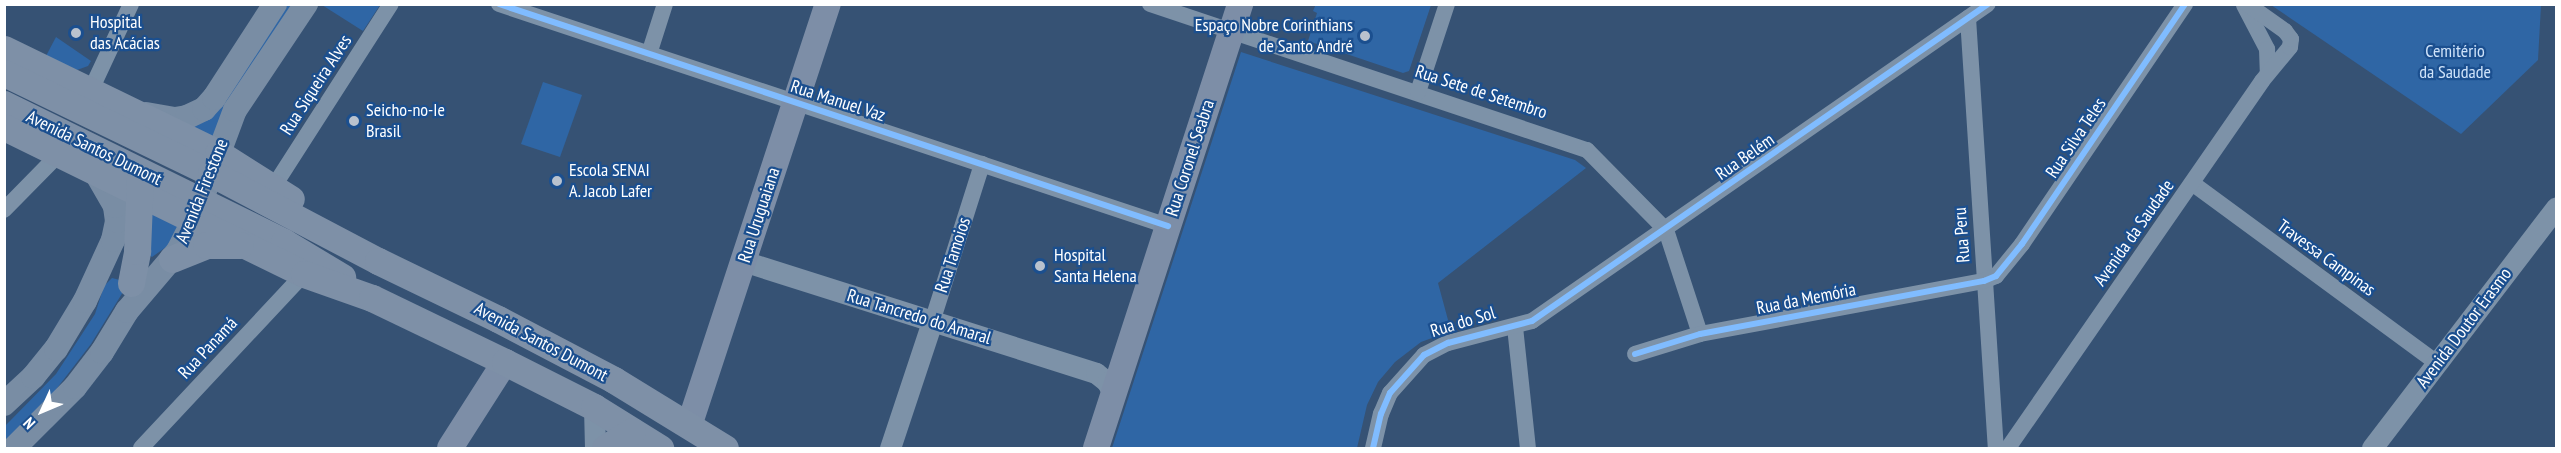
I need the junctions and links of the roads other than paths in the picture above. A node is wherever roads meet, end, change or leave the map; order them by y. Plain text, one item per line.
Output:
1 (131, 4) edge
2 (275, 4) edge
3 (306, 4) edge
4 (391, 4) edge
5 (499, 4) edge
6 (665, 4) edge
7 (828, 4) edge
8 (1150, 4) edge
9 (1240, 4) edge
10 (1447, 4) edge
11 (1988, 4) edge
12 (2185, 4) edge
13 (2245, 4) edge
14 (543, 11) edge
15 (1968, 18) junction
16 (1231, 31) junction
17 (2289, 46) junction
18 (4, 49) edge
19 (2267, 49) junction
20 (649, 54) junction
21 (4, 73) edge
22 (2268, 74) junction
23 (90, 92) junction
24 (1418, 92) junction
25 (795, 103) junction
26 (4, 104) edge
27 (127, 122) junction
28 (4, 127) edge
29 (60, 154) junction
30 (214, 163) junction
31 (982, 164) junction
32 (95, 172) junction
33 (139, 182) junction
34 (2193, 183) junction
35 (274, 186) junction
36 (2556, 207) edge
37 (4, 210) edge
38 (197, 210) junction
39 (1168, 226) junction
40 (1666, 230) junction
41 (243, 245) junction
42 (351, 246) junction
43 (172, 259) junction
44 (743, 261) junction
45 (304, 274) junction
46 (96, 279) junction
47 (1984, 281) junction
48 (131, 284) junction
49 (372, 298) junction
50 (127, 311) junction
51 (932, 322) junction
52 (1515, 327) junction
53 (1700, 334) junction
54 (535, 339) junction
55 (1635, 354) dead end
56 (1126, 356) junction
57 (505, 362) junction
58 (2437, 363) junction
59 (593, 369) junction
60 (1096, 373) junction
61 (1113, 394) junction
62 (4, 404) edge
63 (594, 407) junction
64 (632, 431) junction
65 (686, 437) edge
66 (14, 448) edge
67 (141, 448) edge
68 (450, 448) edge
69 (595, 448) edge
70 (605, 448) edge
71 (660, 448) edge
72 (725, 448) edge
73 (890, 448) edge
74 (1096, 448) edge
75 (1373, 448) edge
76 (1528, 448) edge
77 (1996, 448) edge
78 (2008, 448) edge
79 (2372, 448) edge

1 - 23 street
2 - 27 main road
3 - 30 main road, Avenida Firestone
4 - 35 street, Rua Siqueira Alves
5 - 14 street, Rua Manuel Vaz
6 - 20 street
7 - 25 main road, Rua Uruguaiana
8 - 16 street, Rua Sete de Setembro
9 - 16 main road, Rua Coronel Seabra
10 - 24 street
11 - 15 street, Rua Belém
12 - 47 street, Rua Silva Teles
13 - 17 street
13 - 19 street
14 - 20 street, Rua Manuel Vaz
15 - 40 street, Rua Belém
15 - 47 street, Rua Peru
16 - 24 street, Rua Sete de Setembro
16 - 39 main road, Rua Coronel Seabra
17 - 19 street
17 - 22 street, Avenida da Saudade
18 - 23 highway, Avenida Santos Dumont
19 - 22 street
20 - 25 street, Rua Manuel Vaz
21 - 27 highway, Avenida Santos Dumont
22 - 34 street, Avenida da Saudade
23 - 27 highway, Avenida Santos Dumont
24 - 40 street, Rua Sete de Setembro
25 - 31 street, Rua Manuel Vaz
25 - 44 main road, Rua Uruguaiana
26 - 33 highway, Avenida Santos Dumont
27 - 30 highway, Avenida Santos Dumont
27 - 33 highway
28 - 29 highway, Avenida Santos Dumont
29 - 32 highway, Avenida Santos Dumont
29 - 37 street
30 - 35 highway, Avenida Santos Dumont
30 - 38 main road, Avenida Firestone
30 - 42 highway, Avenida Santos Dumont
31 - 39 street, Rua Manuel Vaz
31 - 51 street, Rua Tamoios
32 - 33 highway, Avenida Santos Dumont
32 - 46 main road
33 - 38 highway, Avenida Santos Dumont
33 - 48 highway
34 - 58 street, Travessa Campinas
34 - 78 street, Avenida da Saudade
35 - 42 highway, Avenida Santos Dumont
36 - 58 street, Avenida Doutor Erasmo
38 - 41 highway, Avenida Santos Dumont
38 - 43 main road, Avenida Firestone
38 - 49 highway, Avenida Santos Dumont
39 - 56 main road, Rua Coronel Seabra
40 - 52 street, Rua Belém
40 - 53 street, Rua Sete de Setembro
41 - 43 highway
41 - 45 highway, Avenida Santos Dumont
42 - 54 highway, Avenida Santos Dumont
43 - 50 main road, Avenida Firestone
44 - 51 street, Rua Tancredo do Amaral
44 - 65 main road, Rua Uruguaiana
45 - 49 highway, Avenida Santos Dumont
45 - 67 street, Rua Panamá
46 - 48 main road
46 - 62 main road
47 - 53 street, Rua da Memória
47 - 77 street, Rua Peru
48 - 50 main road
49 - 57 highway, Avenida Santos Dumont
50 - 66 main road, Avenida Firestone
51 - 60 street, Rua Tancredo do Amaral
51 - 73 street, Rua Tamoios
52 - 75 street, Rua do Sol
52 - 76 street
53 - 55 street, Rua da Memória
54 - 57 highway
54 - 59 highway, Avenida Santos Dumont
56 - 60 street
56 - 61 main road, Rua Coronel Seabra
57 - 63 highway, Avenida Santos Dumont
57 - 68 main road
58 - 79 street, Avenida Doutor Erasmo
59 - 63 highway
59 - 65 highway, Avenida Santos Dumont
60 - 61 street
61 - 74 main road, Rua Coronel Seabra
63 - 64 highway, Avenida Santos Dumont
63 - 69 street
64 - 70 highway
64 - 71 highway, Avenida Santos Dumont
65 - 72 highway, Avenida Santos Dumont

